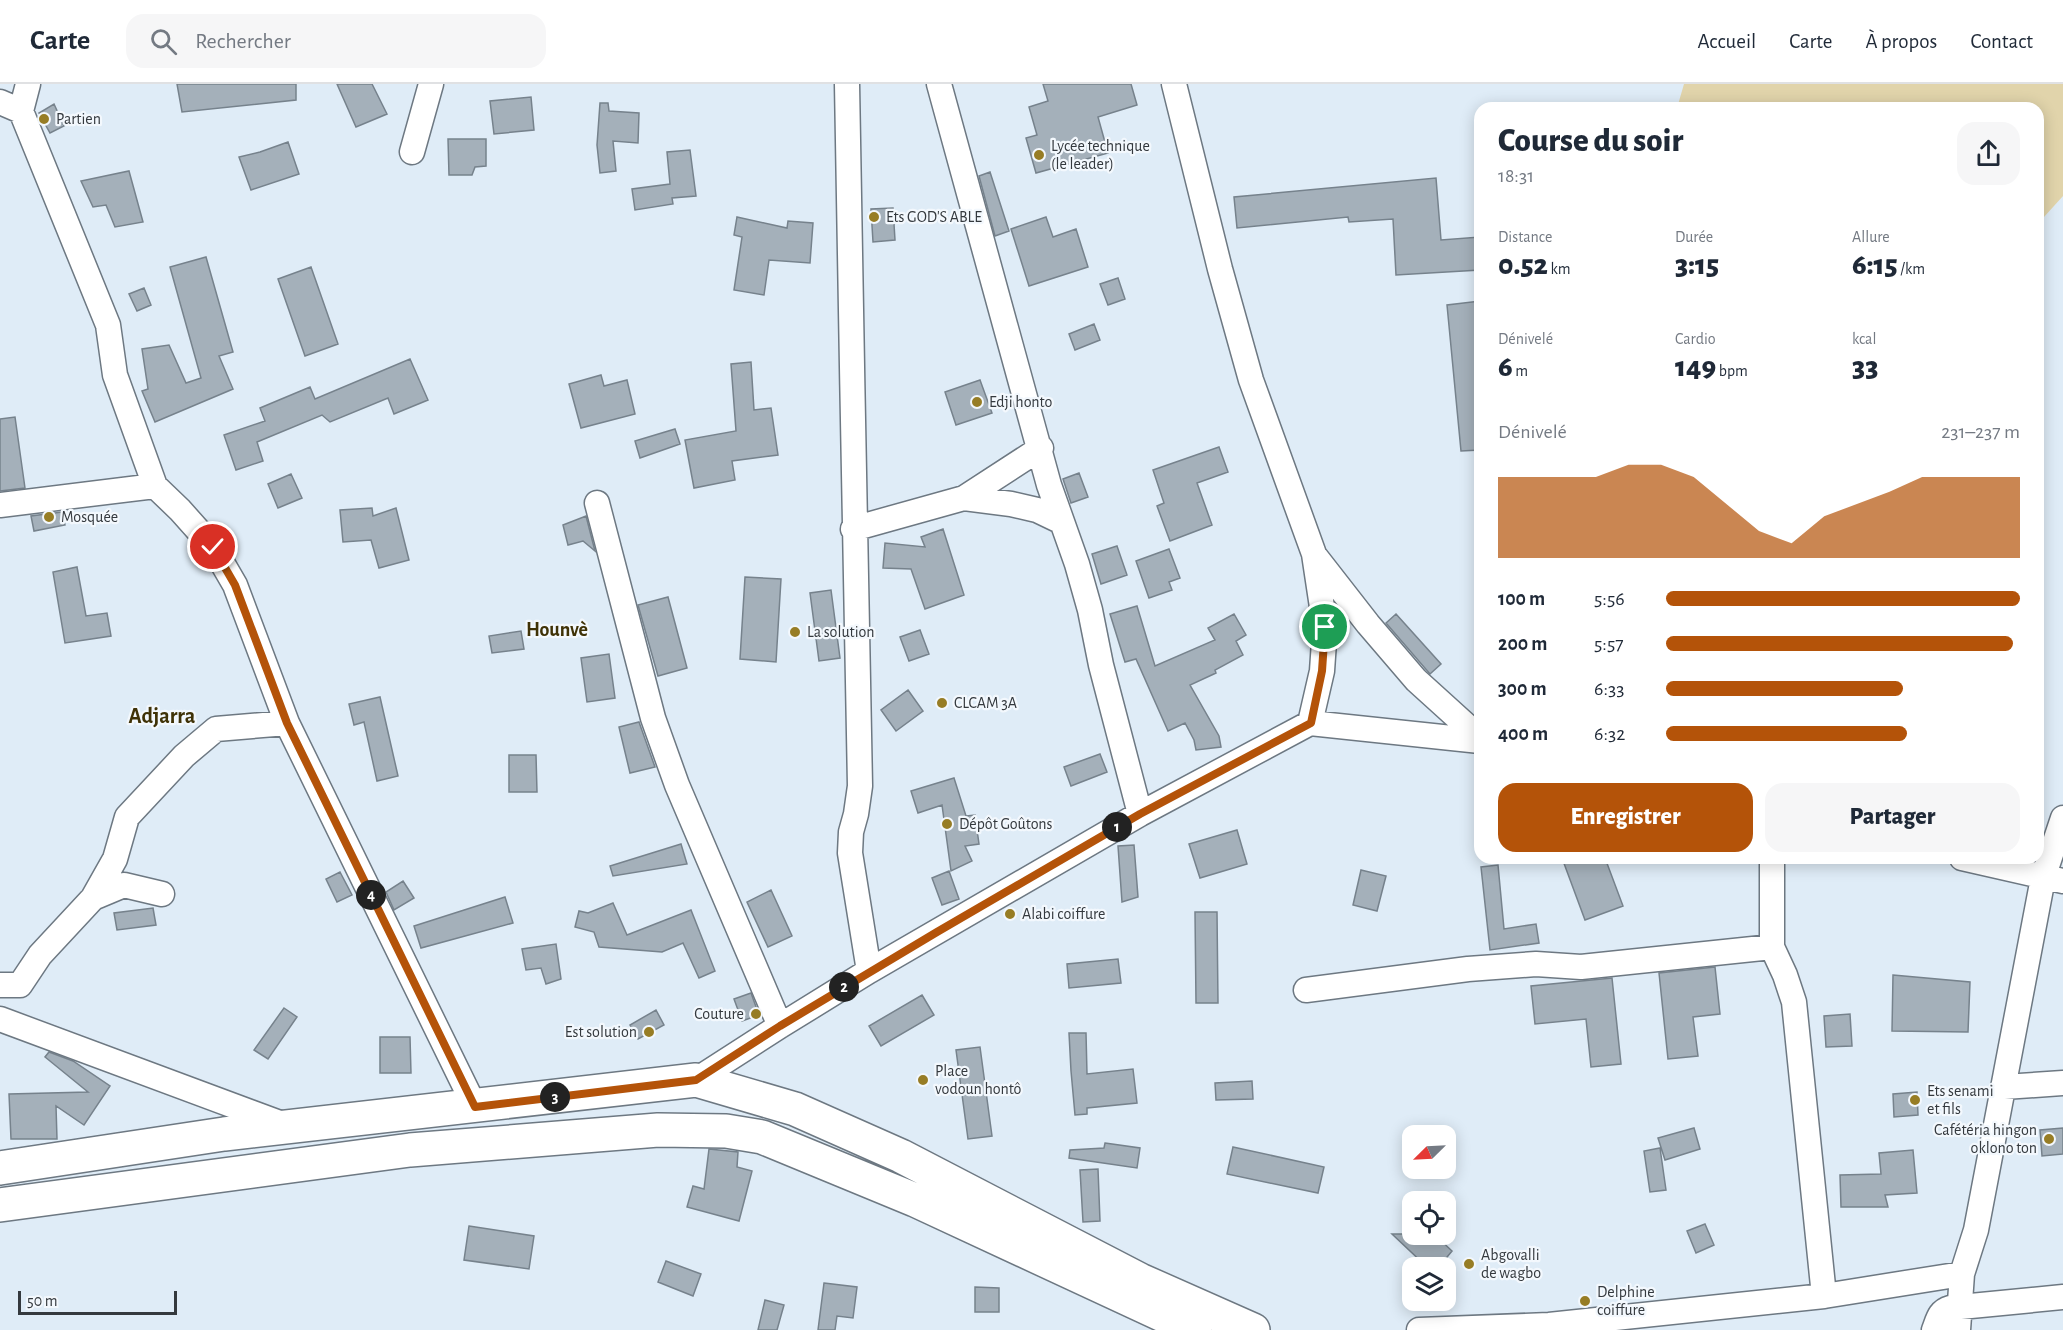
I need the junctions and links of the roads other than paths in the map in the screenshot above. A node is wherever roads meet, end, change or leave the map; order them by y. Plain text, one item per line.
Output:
1 (28, 84) edge
2 (431, 84) edge
3 (847, 84) edge
4 (939, 84) edge
5 (1174, 84) edge
6 (11, 107) edge
7 (412, 152) dead end
8 (1041, 448) junction
9 (155, 486) junction
10 (964, 498) junction
11 (597, 503) dead end
12 (0, 505) edge
13 (1062, 522) junction
14 (853, 529) junction
15 (1314, 554) junction
16 (287, 723) junction
17 (1311, 723) junction
18 (1474, 733) edge
19 (1474, 738) edge
20 (1140, 814) junction
21 (2063, 818) edge
22 (1772, 864) edge
23 (1987, 864) edge
24 (2053, 880) edge
25 (162, 894) dead end
26 (93, 898) junction
27 (1772, 947) junction
28 (869, 971) junction
29 (0, 985) edge
30 (1306, 990) dead end
31 (0, 1018) edge
32 (780, 1026) junction
33 (696, 1080) junction
34 (2063, 1083) edge
35 (2004, 1087) junction
36 (475, 1107) junction
37 (290, 1126) junction
38 (0, 1168) edge
39 (0, 1205) edge
40 (1962, 1275) junction
41 (1824, 1296) junction
42 (2063, 1297) edge
43 (1958, 1319) edge
44 (1196, 1330) edge
45 (1253, 1330) edge
46 (1419, 1330) edge
47 (1934, 1330) edge

1 - 6 street
2 - 7 street
3 - 14 street
4 - 8 street
5 - 15 street
6 - 9 street
8 - 10 street
8 - 13 street
9 - 12 street
9 - 16 street
10 - 13 street
10 - 14 street
11 - 32 street
13 - 20 street
14 - 28 street
15 - 17 street
15 - 18 street
16 - 26 street
16 - 36 street
17 - 19 street
17 - 20 street
20 - 28 street
21 - 24 street
22 - 27 street
23 - 24 street
24 - 35 street
25 - 26 street
26 - 29 street
27 - 30 street
27 - 41 street
28 - 32 street
31 - 37 street
32 - 33 street
33 - 36 main road
33 - 45 main road
34 - 35 street
35 - 40 street
36 - 37 main road
37 - 38 main road
39 - 44 main road
40 - 41 street
40 - 43 street
41 - 46 street
42 - 43 street
43 - 47 street

